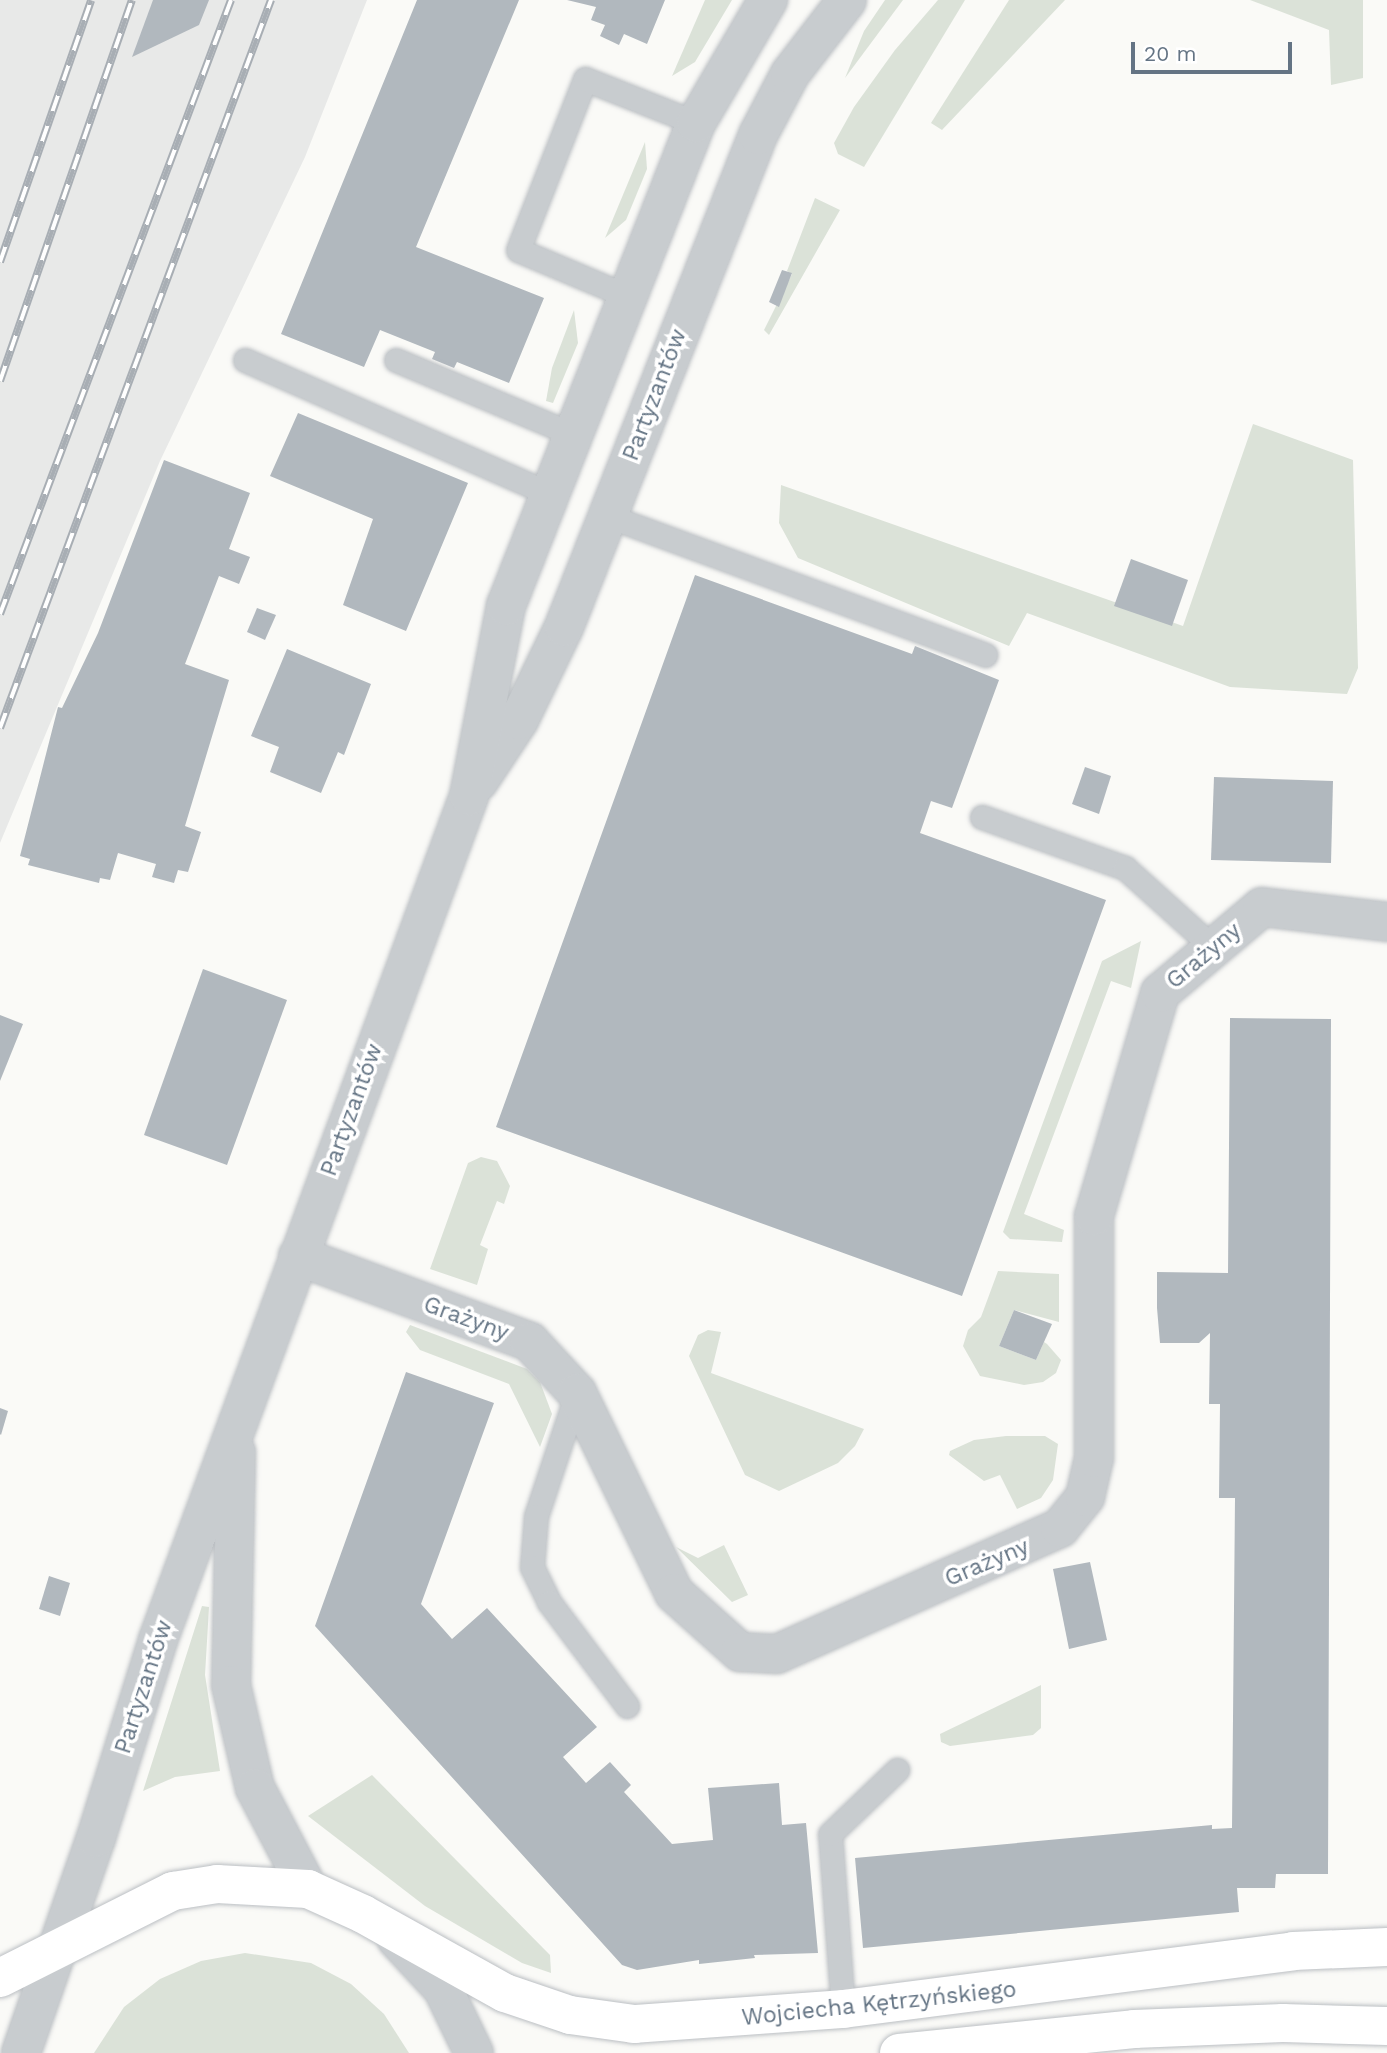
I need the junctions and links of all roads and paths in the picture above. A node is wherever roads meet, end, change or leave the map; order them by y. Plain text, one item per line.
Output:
1 (768, 0) edge
2 (847, 0) edge
3 (696, 123) junction
4 (627, 296) junction
5 (245, 360) dead end
6 (396, 360) dead end
7 (572, 434) junction
8 (550, 494) junction
9 (608, 516) junction
10 (985, 654) dead end
11 (469, 796) junction
12 (982, 817) dead end
13 (1387, 922) edge
14 (1214, 948) junction
15 (298, 1256) junction
16 (577, 1392) junction
17 (236, 1425) junction
18 (627, 1706) dead end
19 (897, 1770) dead end
20 (308, 1889) junction
21 (388, 1931) junction
22 (1387, 1947) edge
23 (54, 1950) junction
24 (0, 1978) edge
25 (843, 2009) junction
26 (1387, 2026) edge
27 (21, 2053) edge
28 (474, 2053) edge
29 (899, 2053) edge

1 - 3 street, Partyzantów
2 - 9 street, Partyzantów
3 - 4 street, Partyzantów
3 - 4 lane
4 - 7 street, Partyzantów
5 - 8 lane
6 - 7 lane
7 - 8 street, Partyzantów
8 - 11 street, Partyzantów
9 - 10 lane
9 - 11 street, Partyzantów
11 - 15 street, Partyzantów
12 - 14 lane
13 - 14 street, Grażyny
14 - 16 street, Grażyny
15 - 16 street, Grażyny
15 - 17 street, Partyzantów
16 - 18 lane
17 - 20 street, Partyzantów
17 - 23 street, Partyzantów
19 - 25 lane
20 - 21 main road, Wojciecha Kętrzyńskiego
20 - 23 main road
21 - 25 main road, Wojciecha Kętrzyńskiego
21 - 28 street
22 - 25 main road, Wojciecha Kętrzyńskiego
23 - 24 main road
23 - 27 street, Partyzantów
26 - 29 main road

